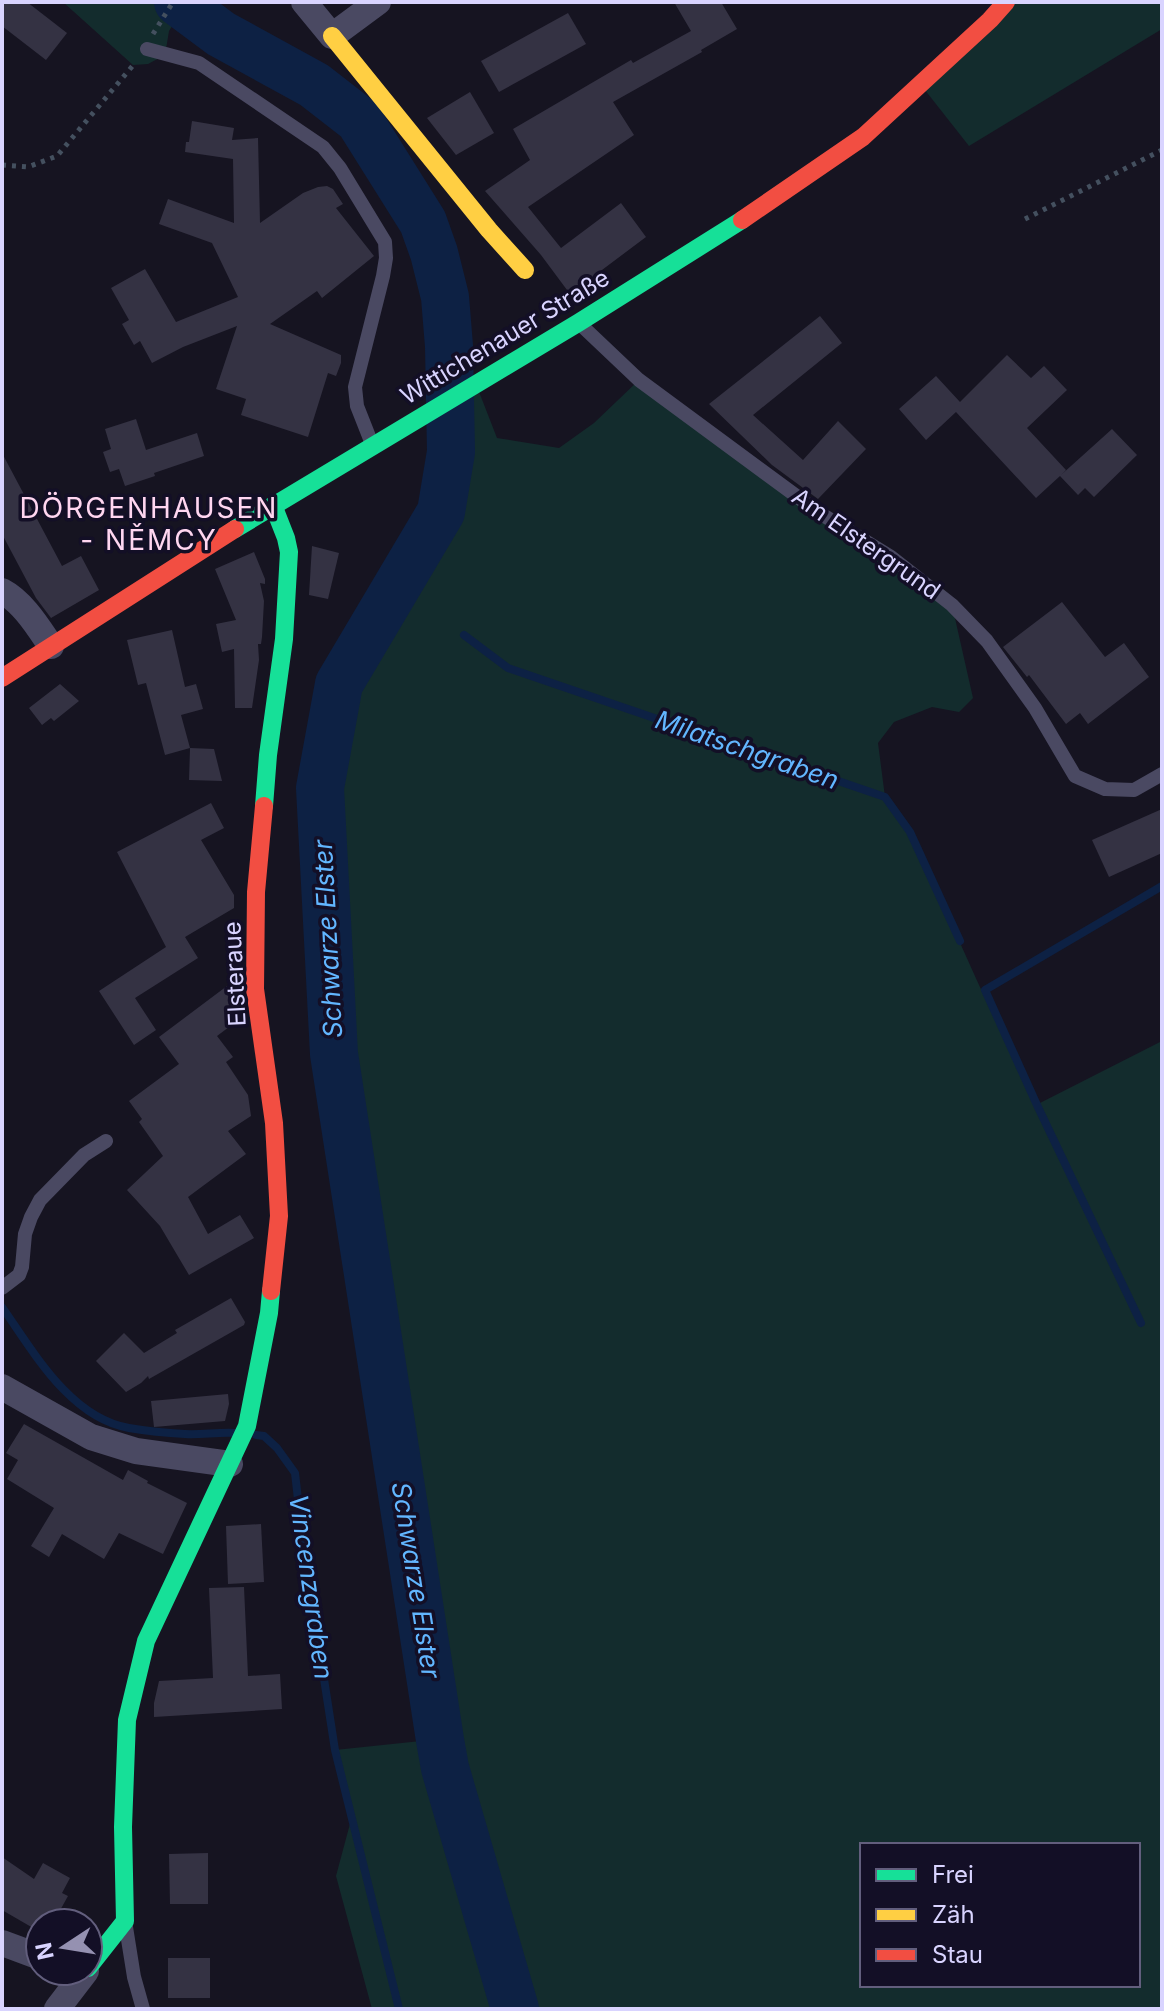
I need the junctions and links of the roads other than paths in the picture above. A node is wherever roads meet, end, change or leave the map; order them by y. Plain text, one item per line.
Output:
1 (304, 2) edge
2 (378, 2) edge
3 (1006, 2) edge
4 (332, 36) junction
5 (147, 49) road end
6 (525, 270) dead end
7 (578, 323) junction
8 (373, 445) junction
9 (273, 505) junction
10 (2, 591) edge
11 (51, 646) junction
12 (2, 678) edge
13 (1162, 774) edge
14 (106, 1141) dead end
15 (4, 1287) edge
16 (2, 1387) edge
17 (239, 1443) junction
18 (125, 1921) junction
19 (2, 1943) edge
20 (104, 1947) edge
21 (24, 1951) edge
22 (73, 1987) edge
23 (57, 2009) edge
24 (143, 2009) edge

1 - 4 street
2 - 4 street
3 - 7 street, Wittichenauer Straße
4 - 6 street
5 - 8 lane
7 - 8 street, Wittichenauer Straße
7 - 13 lane, Am Elstergrund
8 - 9 street, Wittichenauer Straße
9 - 11 street, Wittichenauer Straße
9 - 17 street, Elsteraue
10 - 11 street
11 - 12 street, Wittichenauer Straße
14 - 15 lane
16 - 17 street
17 - 18 street, Elsteraue
18 - 20 street
18 - 24 lane
19 - 21 street
22 - 23 street

